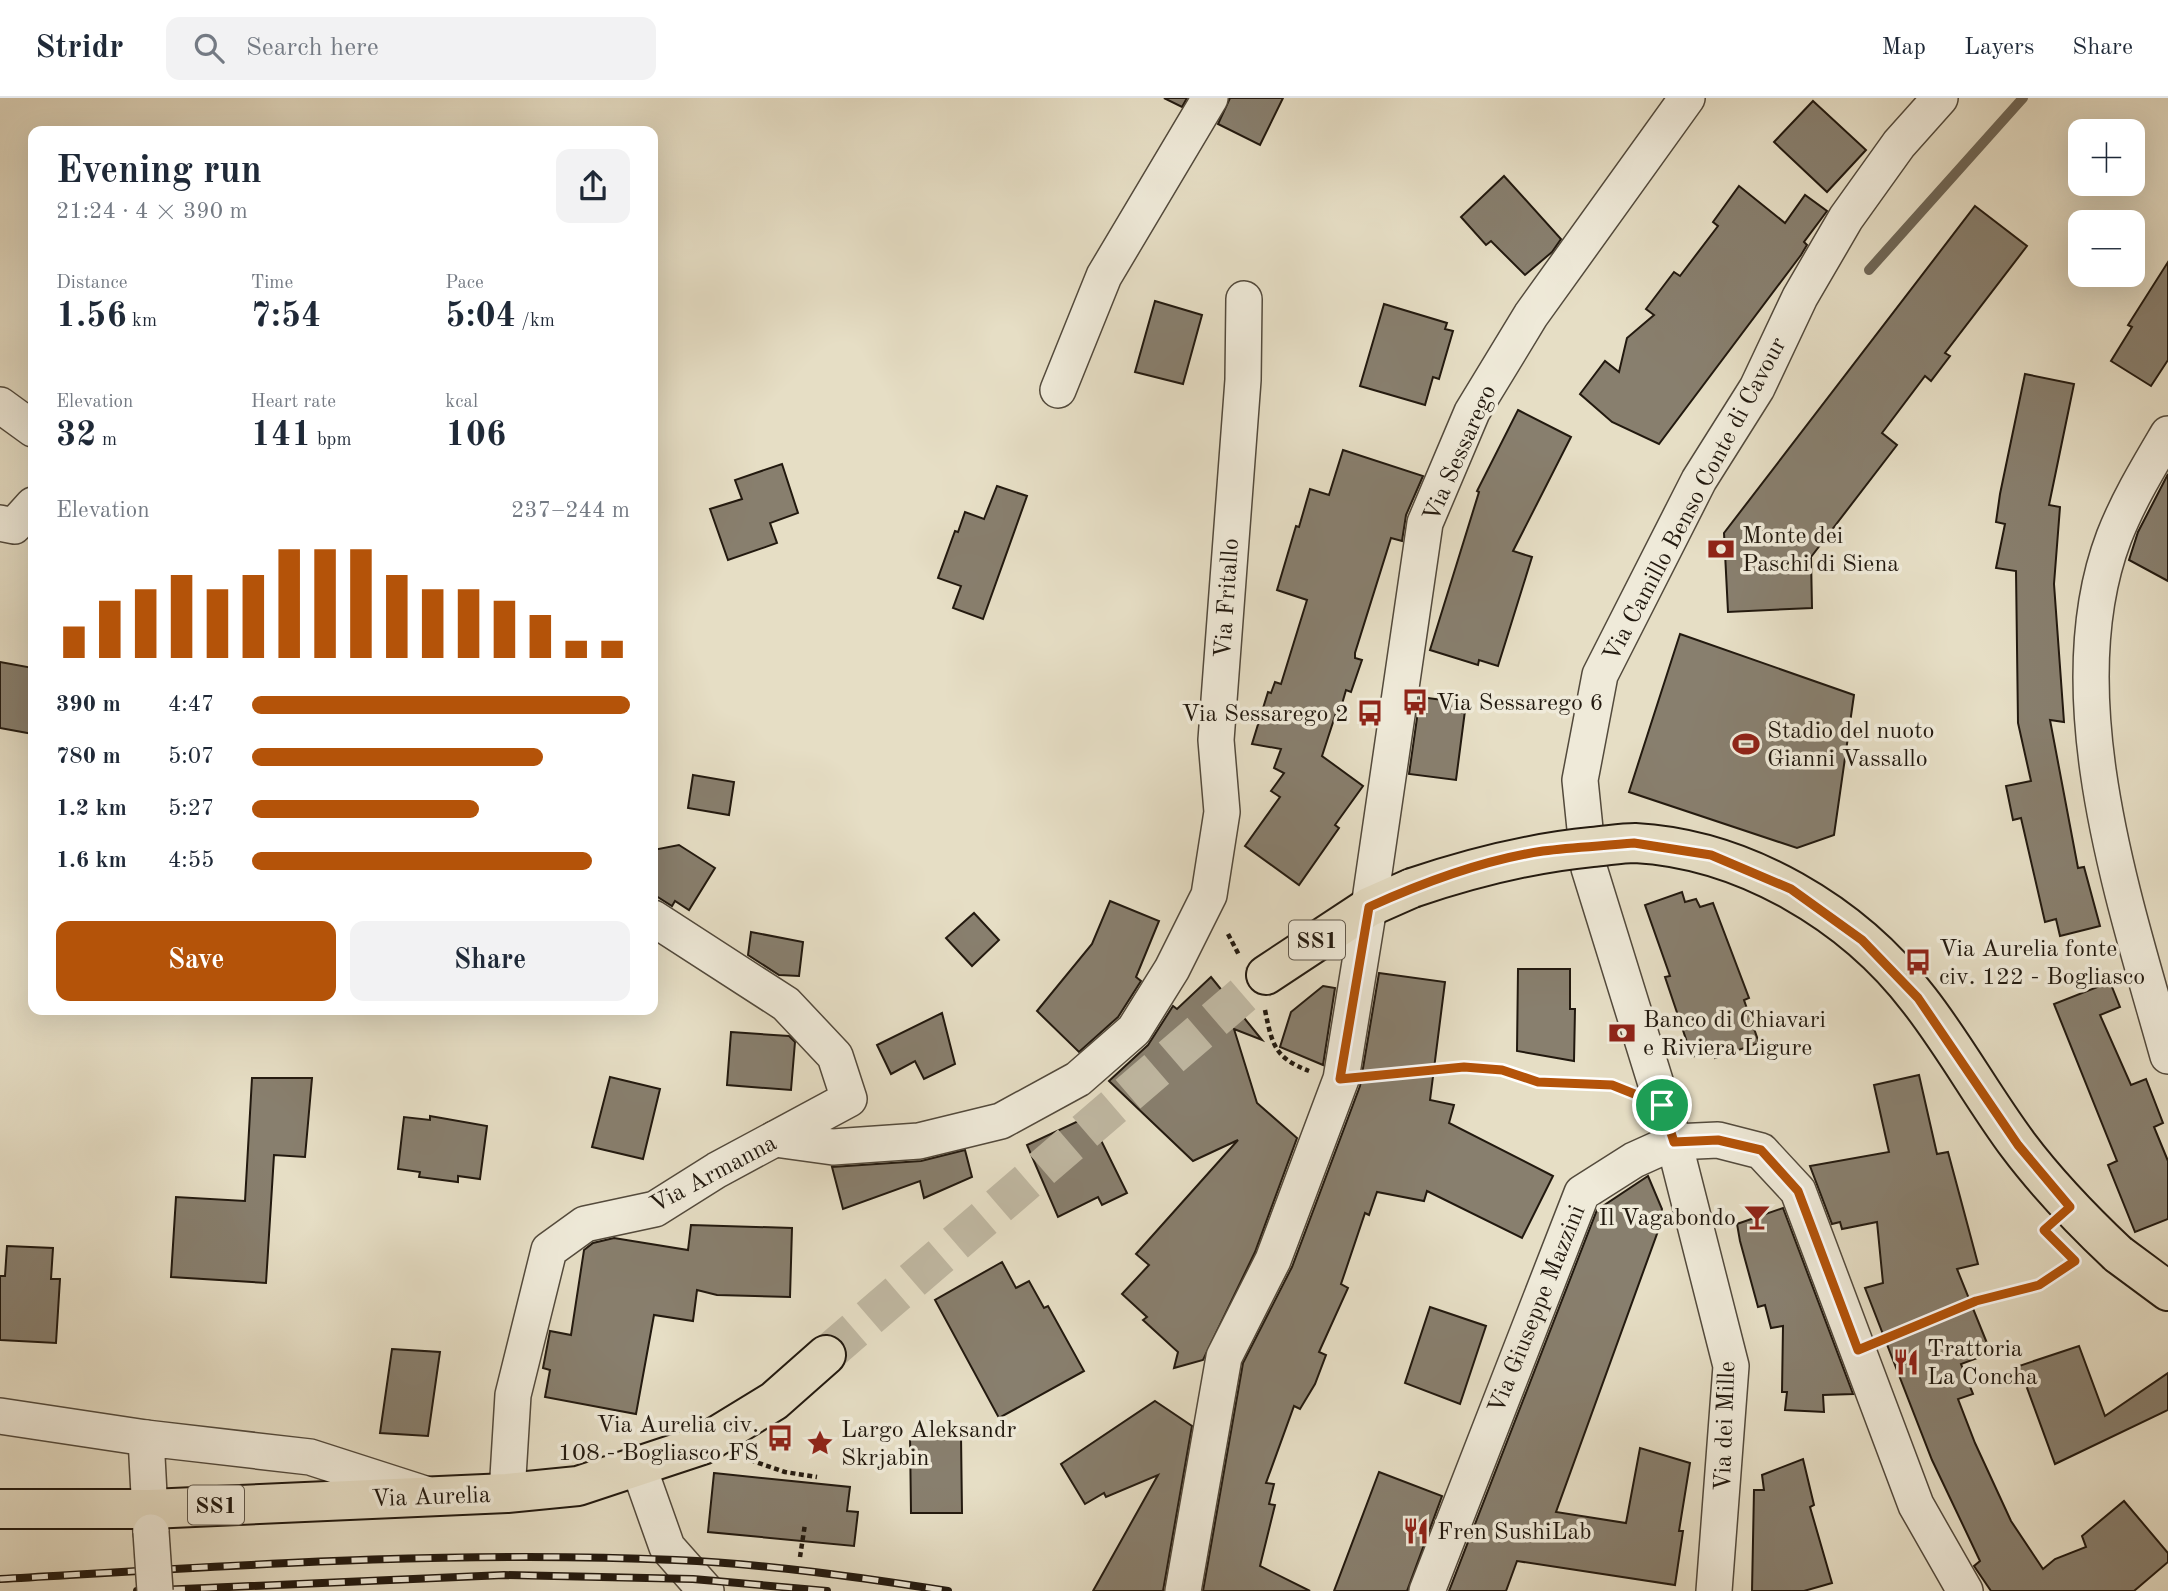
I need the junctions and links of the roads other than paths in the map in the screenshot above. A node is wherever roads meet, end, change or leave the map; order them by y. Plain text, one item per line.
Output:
1 (1210, 98) edge
2 (1687, 98) edge
3 (1940, 98) edge
4 (1244, 299) dead end
5 (1058, 390) dead end
6 (0, 405) edge
7 (28, 425) edge
8 (2168, 434) edge
9 (28, 511) edge
10 (0, 523) edge
11 (1369, 907) junction
12 (658, 921) edge
13 (1258, 981) tunnel mouth
14 (2168, 1056) edge
15 (775, 1139) junction
16 (1674, 1142) junction
17 (2168, 1291) edge
18 (826, 1355) tunnel mouth
19 (0, 1416) edge
20 (146, 1438) junction
21 (639, 1468) junction
22 (507, 1493) junction
23 (431, 1496) junction
24 (0, 1509) edge
25 (150, 1521) junction
26 (155, 1591) edge
27 (706, 1591) edge
28 (1183, 1591) edge
29 (1427, 1591) edge
30 (1714, 1591) edge
31 (1965, 1591) edge

1 - 5 street
2 - 11 street, Via Sessarego
3 - 16 street, Via Camillo Benso Conte di Cavour
4 - 15 street, Via Fritallo
6 - 7 street
8 - 14 street
9 - 10 street
11 - 13 main road, SS1
11 - 17 main road, SS1, bridge
11 - 28 street, Via Sessarego
12 - 15 street, Via Armanna
15 - 22 street, Via Armanna
16 - 29 street, Via Giuseppe Mazzini
16 - 30 street, Via dei Mille
16 - 31 street, Via Giuseppe Mazzini
18 - 21 main road, Via Aurelia / SS1
19 - 20 street
20 - 23 street
20 - 25 street
21 - 22 main road, Via Aurelia / SS1
21 - 27 street
22 - 23 main road, Via Aurelia / SS1
23 - 25 main road, Via Aurelia / SS1
24 - 25 main road, Via Aurelia / SS1
25 - 26 street, bridge

